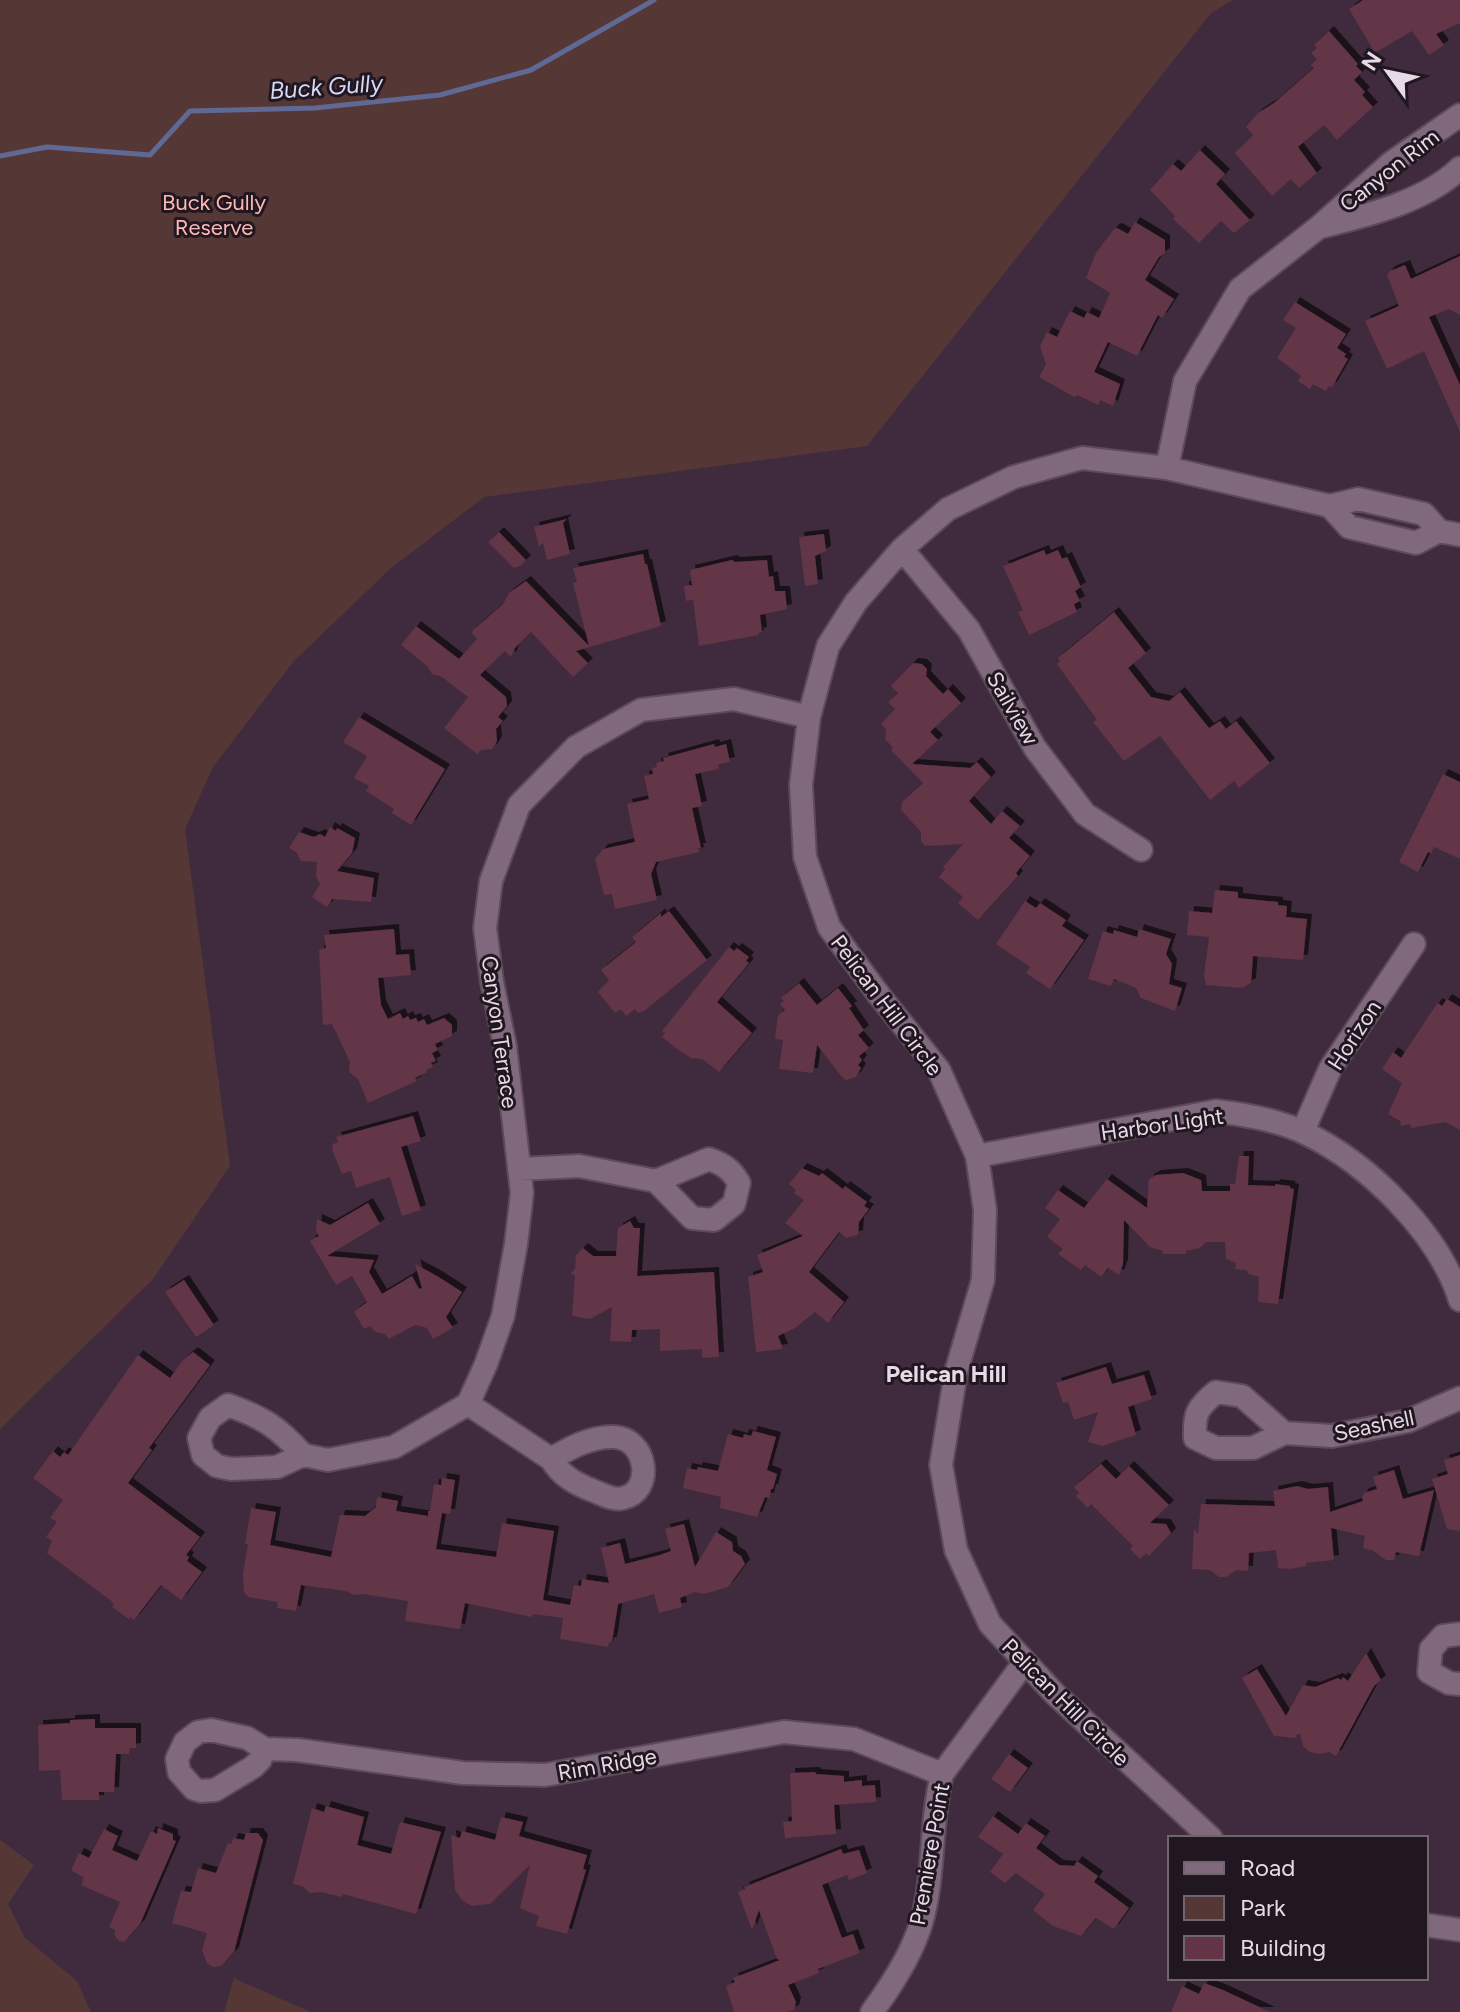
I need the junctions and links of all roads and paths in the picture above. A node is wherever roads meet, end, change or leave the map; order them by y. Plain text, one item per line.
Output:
1 (1460, 115) edge
2 (1460, 168) edge
3 (1319, 227) junction
4 (1167, 468) junction
5 (1330, 506) junction
6 (1450, 533) edge
7 (902, 549) junction
8 (809, 717) junction
9 (1141, 850) dead end
10 (1414, 944) dead end
11 (1303, 1131) junction
12 (977, 1156) junction
13 (520, 1169) junction
14 (656, 1181) dead end
15 (1456, 1273) edge
16 (1460, 1300) edge
17 (1460, 1398) edge
18 (468, 1404) junction
19 (1284, 1433) dead end
20 (303, 1455) dead end
21 (551, 1459) dead end
22 (1460, 1634) edge
23 (1024, 1663) junction
24 (1460, 1684) edge
25 (265, 1749) dead end
26 (942, 1774) junction
27 (1209, 1836) edge
28 (1428, 1925) edge
29 (1460, 1930) edge
30 (872, 2012) edge

1 - 3 street, Canyon Rim
2 - 3 street, Canyon Rim
3 - 4 street, Canyon Rim
4 - 5 street, Pelican Hill Circle
4 - 7 street, Pelican Hill Circle
5 - 6 street, Pelican Hill Circle
5 - 6 street, Pelican Hill Circle
7 - 8 street, Pelican Hill Circle
7 - 9 street, Sailview
8 - 12 street, Pelican Hill Circle
8 - 13 street, Canyon Terrace
10 - 11 street, Horizon
11 - 12 street, Harbor Light
11 - 15 street, Harbor Light
12 - 23 street, Pelican Hill Circle
13 - 14 street
13 - 18 street, Canyon Terrace
15 - 16 street, Harbor Light
17 - 19 street, Seashell
18 - 20 street
18 - 21 street
22 - 24 street
23 - 26 street, Premiere Point
23 - 27 street, Pelican Hill Circle
25 - 26 street, Rim Ridge
26 - 30 street, Premiere Point
28 - 29 street

